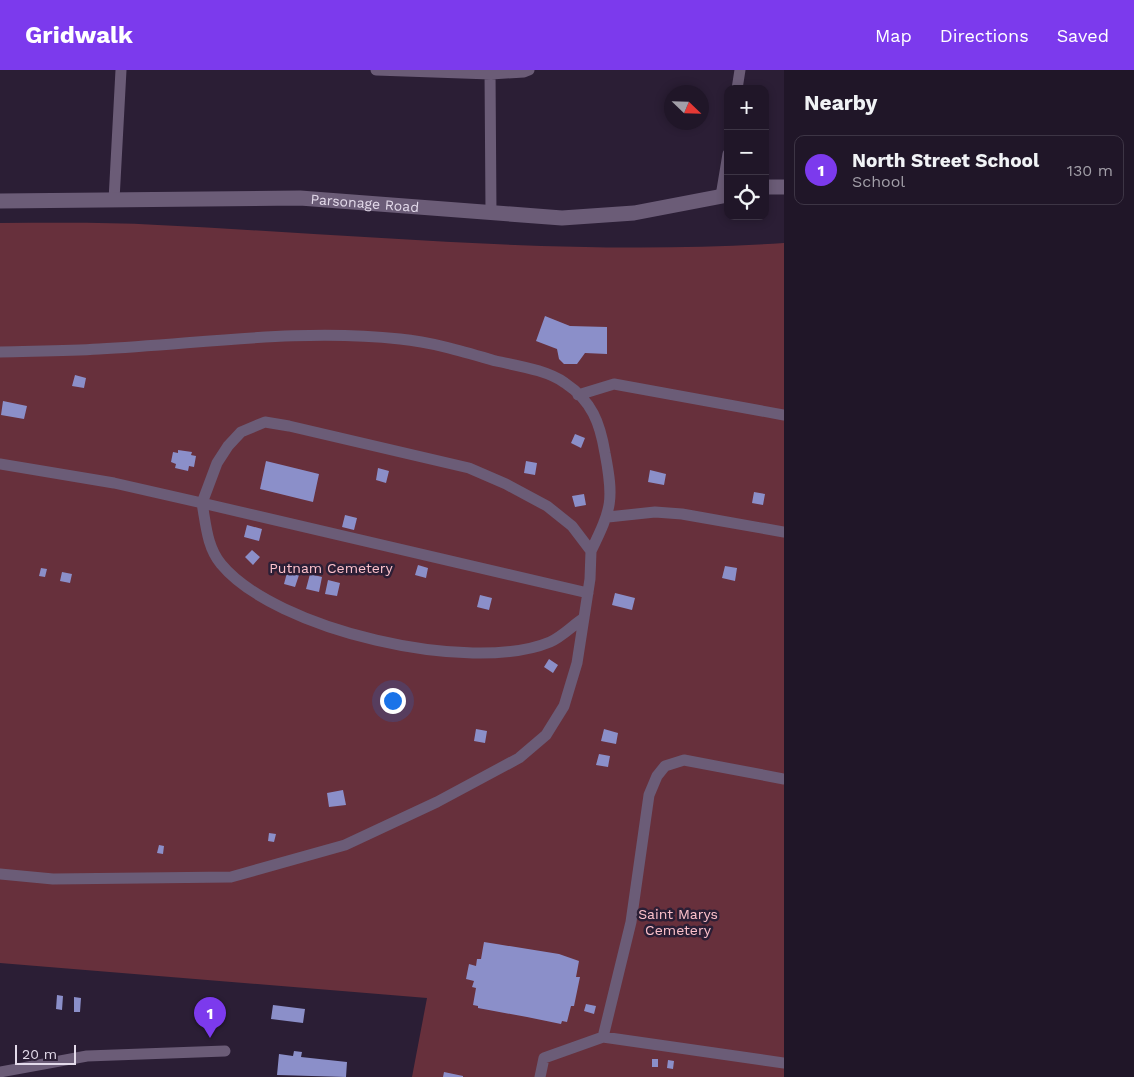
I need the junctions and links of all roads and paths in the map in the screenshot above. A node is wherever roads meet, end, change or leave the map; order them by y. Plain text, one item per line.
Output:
1 (120, 70) edge
2 (376, 70) edge
3 (529, 70) edge
4 (740, 70) edge
5 (490, 72) edge
6 (738, 85) edge
7 (769, 187) edge
8 (784, 187) edge
9 (724, 195) edge
10 (114, 200) junction
11 (0, 201) edge
12 (491, 212) junction
13 (0, 352) edge
14 (578, 395) junction
15 (784, 415) edge
16 (0, 464) edge
17 (202, 503) junction
18 (608, 517) junction
19 (784, 532) edge
20 (591, 551) junction
21 (588, 593) junction
22 (584, 618) junction
23 (784, 779) edge
24 (0, 874) edge
25 (603, 1037) junction
26 (225, 1051) dead end
27 (784, 1063) edge
28 (0, 1072) edge
29 (540, 1077) edge

1 - 10 lane
2 - 5 lane
3 - 5 lane
4 - 6 lane
5 - 12 lane
7 - 8 street
9 - 12 street, Parsonage Road
10 - 11 street, Parsonage Road
10 - 12 street, Parsonage Road
13 - 14 lane
14 - 15 lane
14 - 18 lane
16 - 17 lane
17 - 20 lane
17 - 21 lane
17 - 22 lane
18 - 19 lane
18 - 20 lane
20 - 21 lane
21 - 22 lane
22 - 24 lane
23 - 25 lane
25 - 27 lane
25 - 29 lane
26 - 28 lane

